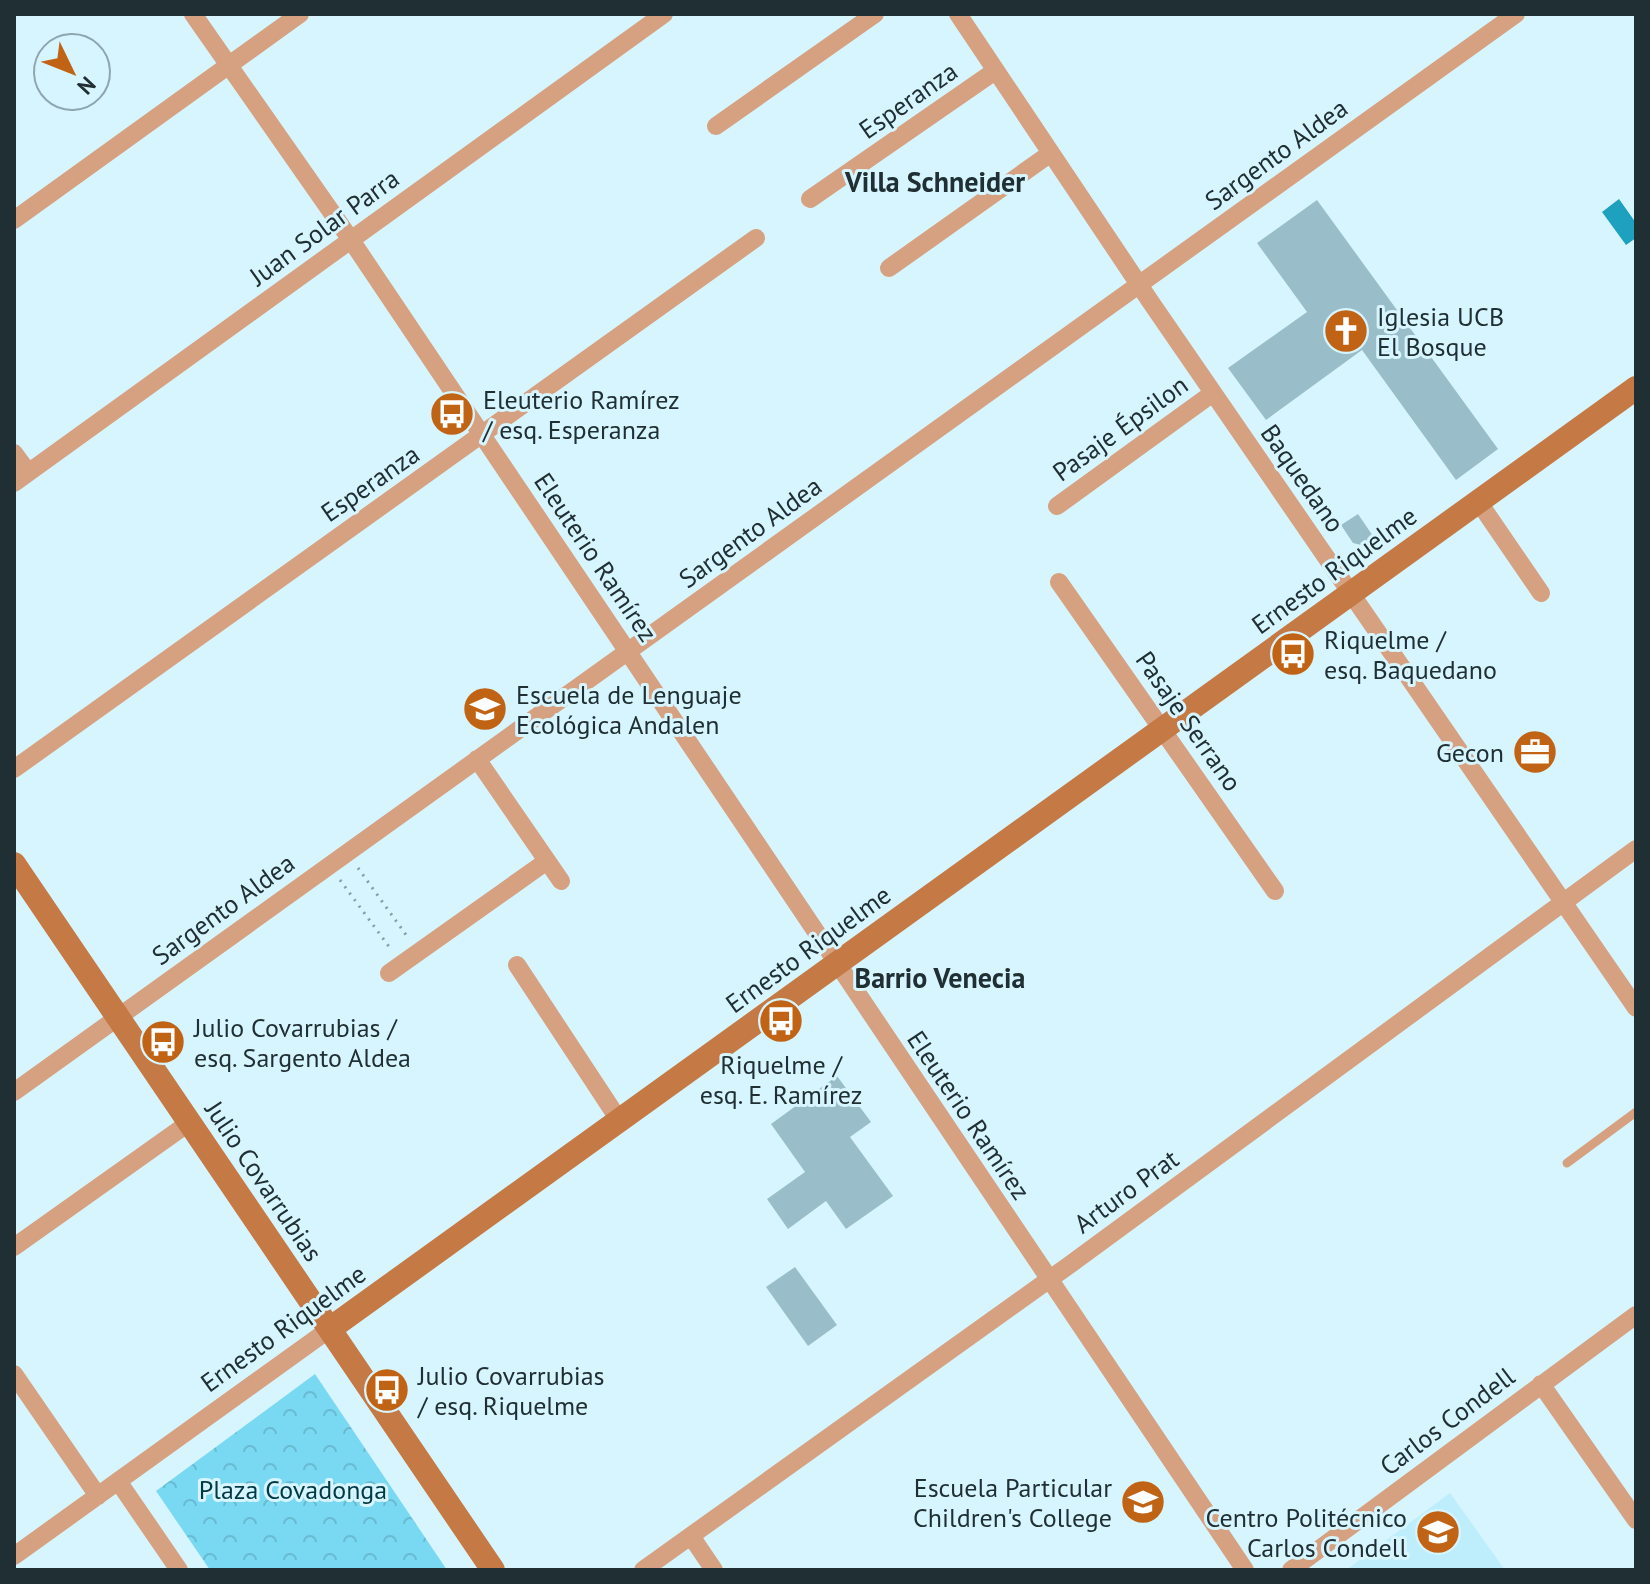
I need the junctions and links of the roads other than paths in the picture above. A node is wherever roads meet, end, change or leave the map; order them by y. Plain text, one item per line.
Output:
1 (193, 14) edge
2 (300, 14) edge
3 (663, 14) edge
4 (875, 14) edge
5 (958, 14) edge
6 (1516, 14) edge
7 (229, 65) junction
8 (995, 71) junction
9 (716, 126) dead end
10 (1051, 153) junction
11 (810, 199) dead end
12 (14, 220) edge
13 (756, 238) dead end
14 (351, 240) junction
15 (889, 268) dead end
16 (1139, 285) junction
17 (1636, 388) edge
18 (1213, 393) junction
19 (482, 435) junction
20 (14, 453) edge
21 (21, 478) edge
22 (1478, 501) junction
23 (1057, 506) dead end
24 (1059, 582) dead end
25 (1351, 593) junction
26 (1541, 593) dead end
27 (628, 651) junction
28 (1162, 729) junction
29 (477, 759) junction
30 (14, 769) edge
31 (1636, 849) edge
32 (547, 861) junction
33 (14, 864) edge
34 (561, 881) dead end
35 (1275, 891) dead end
36 (1562, 902) junction
37 (837, 963) junction
38 (517, 965) dead end
39 (396, 969) road end
40 (1636, 1008) edge
41 (118, 1017) junction
42 (14, 1092) edge
43 (1636, 1112) edge
44 (619, 1120) junction
45 (190, 1122) junction
46 (1567, 1163) dead end
47 (14, 1247) edge
48 (1048, 1280) junction
49 (1636, 1315) edge
50 (331, 1328) junction
51 (14, 1374) edge
52 (1541, 1384) junction
53 (118, 1481) junction
54 (98, 1496) junction
55 (1636, 1520) edge
56 (691, 1536) junction
57 (14, 1556) edge
58 (179, 1570) edge
59 (493, 1570) edge
60 (643, 1570) edge
61 (714, 1570) edge
62 (1245, 1570) edge
63 (1291, 1570) edge

1 - 7 street, Eleuterio Ramírez
2 - 7 street
3 - 14 street, Juan Solar Parra
4 - 9 street
5 - 8 street, Baquedano
6 - 16 street, Sargento Aldea
7 - 12 street
7 - 14 street, Eleuterio Ramírez
8 - 10 street, Baquedano
8 - 11 street, Esperanza
10 - 15 street
10 - 16 street, Baquedano
13 - 19 street, Esperanza
14 - 19 street, Eleuterio Ramírez
14 - 21 street, Juan Solar Parra
16 - 18 street, Baquedano
16 - 27 street, Sargento Aldea
17 - 22 street, Ernesto Riquelme
18 - 23 street, Pasaje Épsilon
18 - 25 street, Baquedano
19 - 27 street, Eleuterio Ramírez
19 - 30 street, Esperanza
20 - 21 street
22 - 25 street, Ernesto Riquelme
22 - 26 street
24 - 28 street, Pasaje Serrano
25 - 28 street, Ernesto Riquelme
25 - 36 street, Baquedano
27 - 29 street, Sargento Aldea
27 - 37 street, Eleuterio Ramírez
28 - 35 street, Pasaje Serrano
28 - 37 street, Ernesto Riquelme
29 - 32 street
29 - 41 street, Sargento Aldea
31 - 36 street, Arturo Prat
32 - 34 street
32 - 39 street
33 - 41 street, Julio Covarrubias
36 - 40 street, Baquedano
36 - 48 street, Arturo Prat
37 - 44 street, Ernesto Riquelme
37 - 48 street, Eleuterio Ramírez
38 - 44 street
41 - 42 street, Sargento Aldea
41 - 45 street, Julio Covarrubias
43 - 46 lane
44 - 50 street, Ernesto Riquelme
45 - 47 street
45 - 50 street, Julio Covarrubias
48 - 56 street, Arturo Prat
48 - 62 street, Eleuterio Ramírez
49 - 52 street, Carlos Condell
50 - 53 street, Ernesto Riquelme
50 - 59 street, Julio Covarrubias
51 - 54 street
52 - 55 street
52 - 63 street, Carlos Condell
53 - 54 street, Ernesto Riquelme
53 - 58 street
54 - 57 street, Ernesto Riquelme
56 - 60 street, Arturo Prat
56 - 61 street

